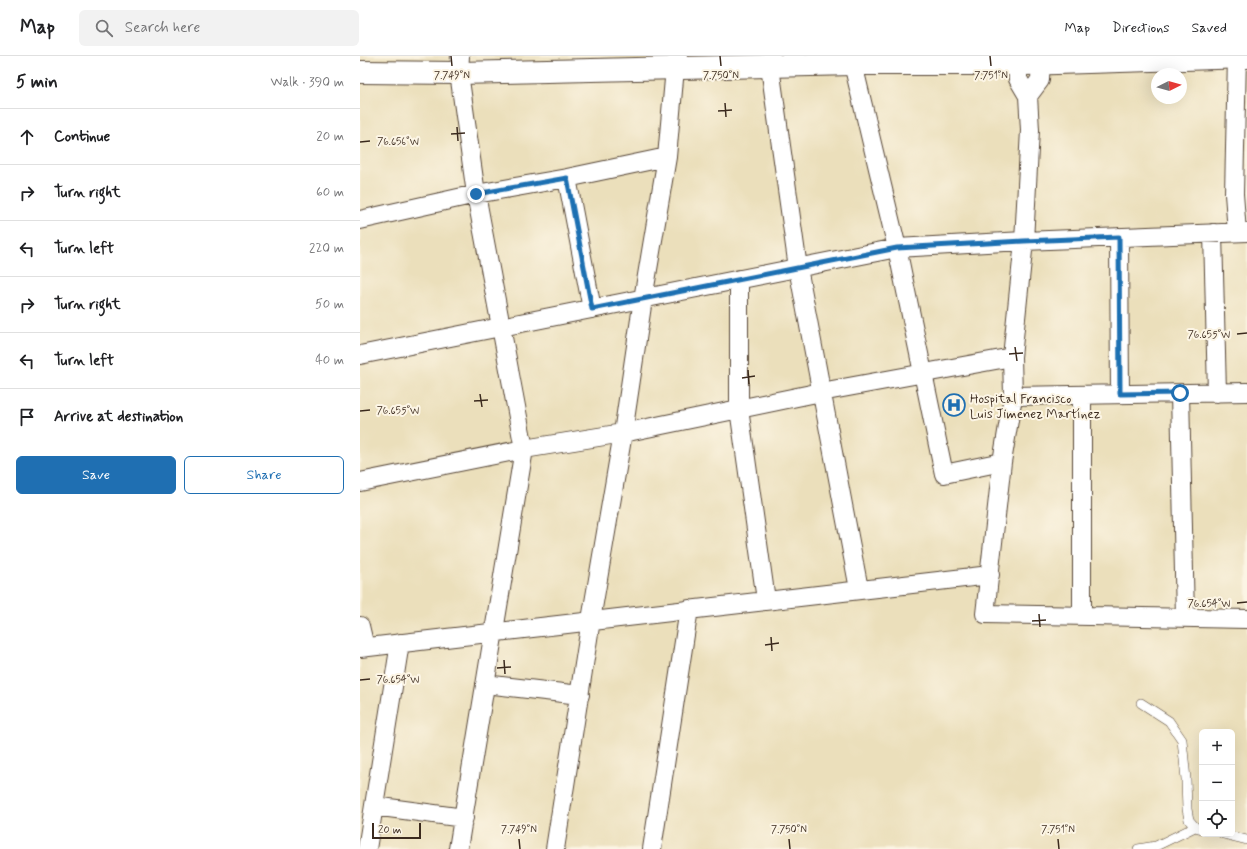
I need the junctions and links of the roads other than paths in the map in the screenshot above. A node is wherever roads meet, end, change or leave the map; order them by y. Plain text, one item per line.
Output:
1 (1215, 56) edge
2 (1241, 57) edge
3 (853, 60) edge
4 (905, 60) edge
5 (1018, 60) edge
6 (1040, 60) edge
7 (771, 61) edge
8 (677, 62) edge
9 (460, 64) edge
10 (360, 72) edge
11 (1028, 96) junction
12 (667, 157) junction
13 (567, 178) junction
14 (476, 194) junction
15 (360, 220) edge
16 (1242, 232) edge
17 (1213, 233) junction
18 (1119, 237) junction
19 (1024, 241) junction
20 (897, 248) junction
21 (798, 268) junction
22 (739, 280) junction
23 (643, 299) junction
24 (592, 309) junction
25 (501, 327) junction
26 (360, 355) edge
27 (1012, 357) junction
28 (924, 372) junction
29 (821, 392) junction
30 (1247, 392) edge
31 (1180, 393) junction
32 (1217, 393) junction
33 (1120, 394) junction
34 (1082, 395) junction
35 (1013, 396) junction
36 (739, 409) junction
37 (623, 433) junction
38 (524, 449) junction
39 (1002, 462) junction
40 (360, 482) edge
41 (990, 575) junction
42 (859, 589) junction
43 (766, 600) junction
44 (689, 609) junction
45 (1082, 616) junction
46 (1185, 618) junction
47 (1247, 619) edge
48 (591, 620) junction
49 (360, 626) edge
50 (494, 632) junction
51 (400, 643) junction
52 (362, 647) edge
53 (485, 684) junction
54 (580, 695) junction
55 (1141, 703) dead end
56 (374, 806) junction
57 (464, 818) junction
58 (1199, 828) edge
59 (1235, 837) edge
60 (1247, 840) edge
61 (367, 849) edge
62 (458, 849) edge
63 (556, 849) edge
64 (652, 849) edge
65 (1138, 849) edge

1 - 2 street
1 - 6 street
2 - 16 street
3 - 4 street
3 - 7 street
3 - 20 street
4 - 5 street
5 - 6 street
5 - 11 street
6 - 11 street
7 - 8 street
7 - 21 street
8 - 9 street
8 - 12 street
9 - 10 street
9 - 14 street
11 - 19 street
12 - 13 street
12 - 23 street
13 - 14 street
13 - 24 street
14 - 15 street
14 - 25 street
16 - 17 street
17 - 18 street
17 - 32 street
18 - 19 street
18 - 33 street
19 - 20 street
19 - 27 street
20 - 21 street
20 - 28 street
21 - 22 street
21 - 29 street
22 - 23 street
22 - 36 street
23 - 24 street
23 - 37 street
24 - 25 street
25 - 26 street
25 - 38 street
27 - 28 street
27 - 35 street
28 - 29 street
28 - 39 street
29 - 36 street
29 - 42 street
30 - 32 street
31 - 32 street
31 - 33 street
31 - 46 street
33 - 34 street
34 - 35 street
34 - 45 street
35 - 39 street
36 - 37 street
36 - 43 street
37 - 38 street
37 - 48 street
38 - 40 street
38 - 50 street
39 - 41 street
41 - 42 street
41 - 45 street
42 - 43 street
43 - 44 street
44 - 48 street
44 - 64 street
45 - 46 street
46 - 47 street
48 - 50 street
48 - 54 street
49 - 52 street
50 - 51 street
50 - 53 street
51 - 52 street
51 - 56 street
53 - 54 street
53 - 57 street
54 - 63 street
55 - 58 lane
56 - 57 street
56 - 61 street
57 - 62 street
58 - 65 lane
59 - 60 lane

